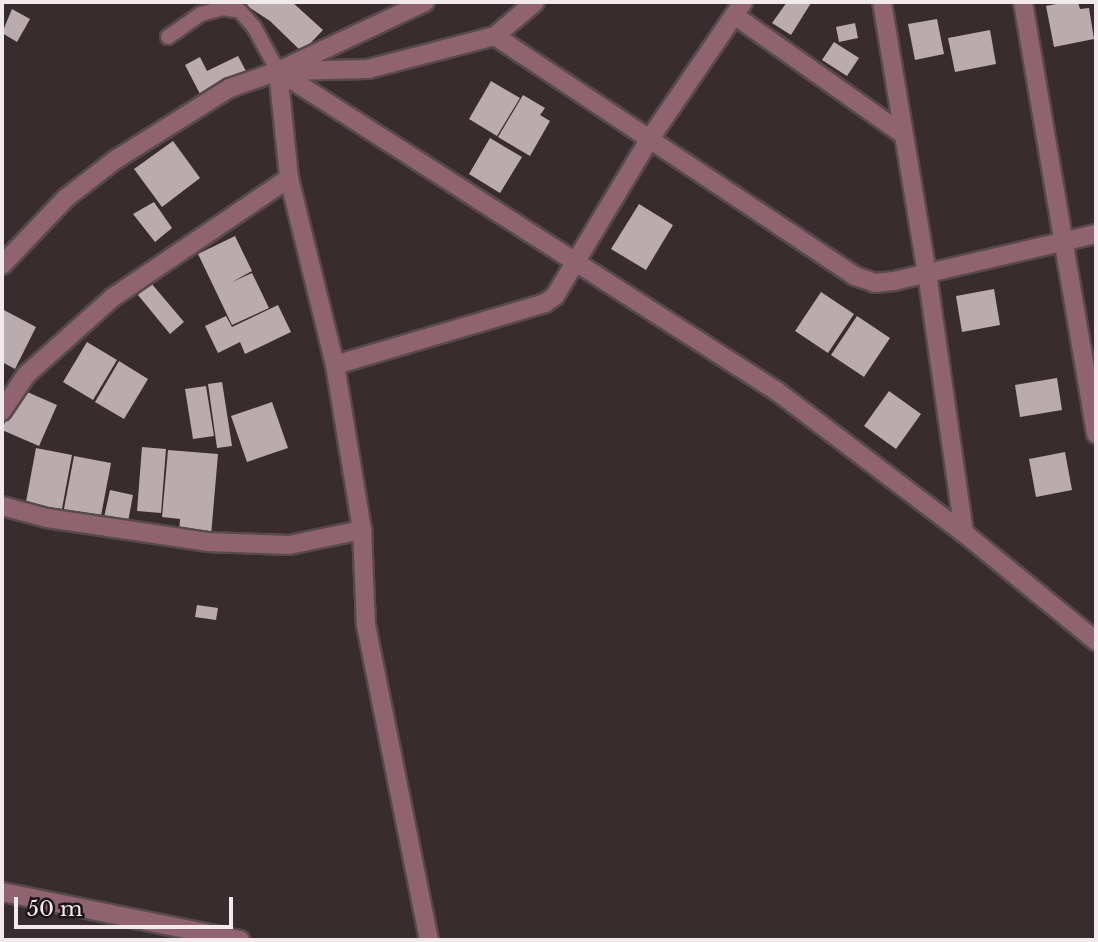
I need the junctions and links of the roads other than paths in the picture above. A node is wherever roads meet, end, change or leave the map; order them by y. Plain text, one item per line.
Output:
1 (425, 2) edge
2 (535, 2) edge
3 (882, 2) edge
4 (1023, 2) edge
5 (738, 8) edge
6 (495, 36) junction
7 (168, 37) dead end
8 (278, 71) junction
9 (903, 134) junction
10 (649, 140) junction
11 (289, 178) junction
12 (1096, 234) edge
13 (1063, 241) junction
14 (577, 263) junction
15 (2, 265) edge
16 (927, 273) junction
17 (335, 365) junction
18 (2, 411) edge
19 (1096, 433) edge
20 (2, 506) edge
21 (362, 530) junction
22 (964, 533) junction
23 (1095, 638) edge
24 (2, 892) edge
25 (240, 940) edge
26 (429, 940) edge

1 - 8 street
2 - 6 street
3 - 9 street
4 - 13 street
5 - 9 street
5 - 10 street
6 - 8 street
6 - 10 street
7 - 8 lane
8 - 11 street
8 - 14 street
8 - 15 street
9 - 16 street
10 - 14 street
10 - 16 street
11 - 17 street
11 - 18 street
12 - 13 street
13 - 16 street
13 - 19 street
14 - 17 street
14 - 22 street
16 - 22 street
17 - 21 street
20 - 21 street
21 - 26 street
22 - 23 street
24 - 25 street

